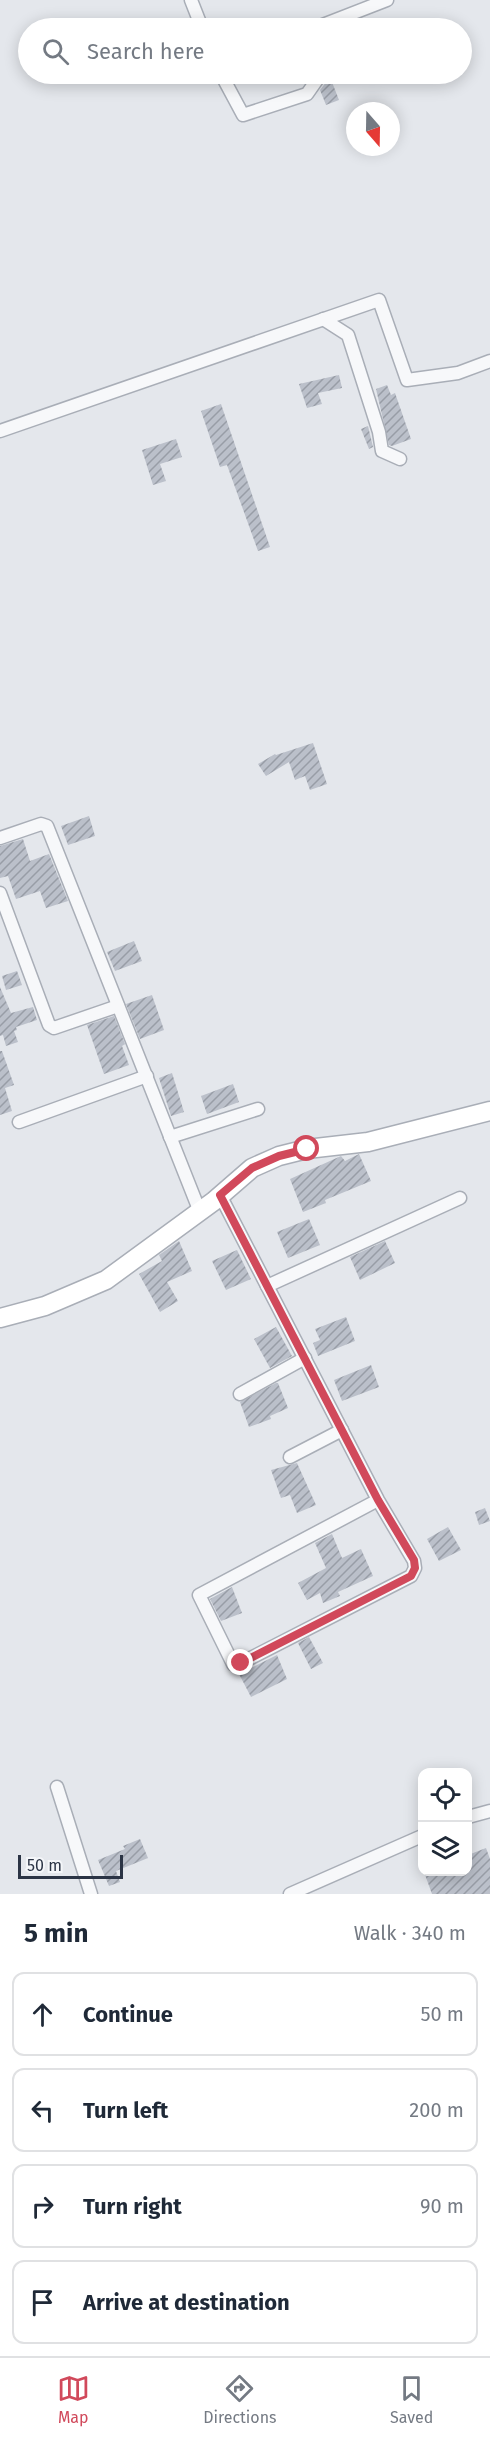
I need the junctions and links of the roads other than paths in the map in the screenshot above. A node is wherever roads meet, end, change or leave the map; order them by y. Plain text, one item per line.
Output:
1 (190, 0) edge
2 (387, 0) edge
3 (198, 18) edge
4 (341, 18) edge
5 (226, 84) edge
6 (314, 84) edge
7 (323, 319) junction
8 (490, 361) edge
9 (0, 431) edge
10 (400, 459) dead end
11 (0, 838) edge
12 (0, 893) edge
13 (118, 1006) junction
14 (147, 1076) junction
15 (258, 1109) dead end
16 (490, 1111) edge
17 (19, 1122) dead end
18 (171, 1137) junction
19 (220, 1195) junction
20 (460, 1198) dead end
21 (200, 1212) junction
22 (267, 1286) junction
23 (0, 1318) edge
24 (305, 1358) junction
25 (240, 1394) dead end
26 (342, 1430) junction
27 (290, 1457) dead end
28 (378, 1500) junction
29 (57, 1787) dead end
30 (490, 1811) edge
31 (472, 1816) edge
32 (418, 1838) edge
33 (92, 1894) edge
34 (290, 1894) edge

1 - 3 street
2 - 4 street
5 - 6 street
7 - 8 street
7 - 9 street
7 - 10 street
11 - 13 street
12 - 13 street
13 - 14 street
14 - 17 street
14 - 18 street
15 - 18 street
16 - 19 main road
18 - 21 street
19 - 21 main road
19 - 22 street
20 - 22 street
21 - 23 main road
22 - 24 street
24 - 25 street
24 - 26 street
26 - 27 street
26 - 28 street
28 - 28 street
29 - 33 street
30 - 31 street
32 - 34 street

